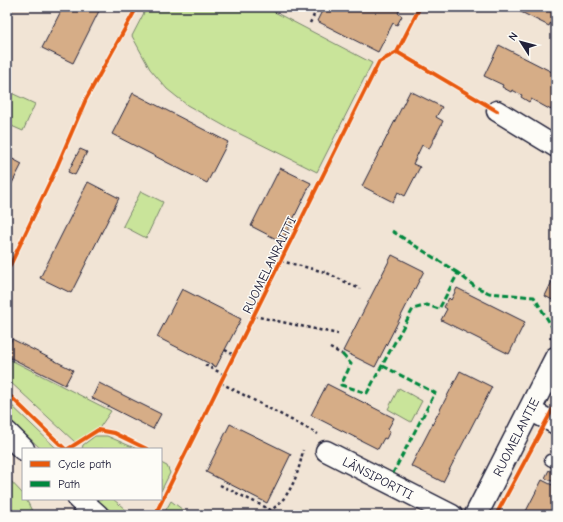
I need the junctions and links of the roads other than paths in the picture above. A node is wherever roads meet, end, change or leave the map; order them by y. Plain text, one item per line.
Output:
1 (498, 111) dead end
2 (556, 147) edge
3 (556, 358) edge
4 (530, 410) junction
5 (556, 424) edge
6 (7, 433) edge
7 (22, 448) edge
8 (326, 452) dead end
9 (80, 500) edge
10 (97, 515) edge
11 (452, 515) edge
12 (476, 515) edge

1 - 2 street
3 - 4 street, RUOMELANTIE
4 - 5 street
4 - 12 street, RUOMELANTIE
6 - 7 street
8 - 11 street, LÄNSIPORTTI
9 - 10 street

